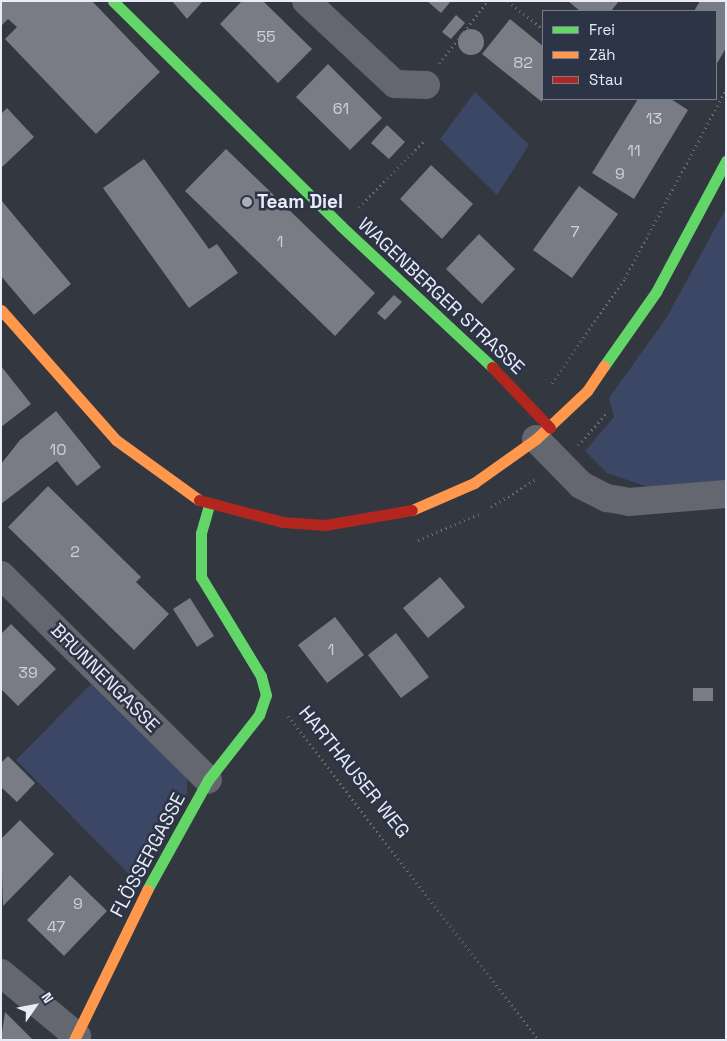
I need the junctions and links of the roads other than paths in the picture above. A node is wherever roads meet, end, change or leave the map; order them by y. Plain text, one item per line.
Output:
1 (113, 1) edge
2 (306, 1) edge
3 (426, 85) road end
4 (726, 161) edge
5 (1, 310) edge
6 (543, 434) junction
7 (726, 494) edge
8 (209, 505) junction
9 (1, 575) edge
10 (208, 780) junction
11 (1, 973) edge
12 (76, 1038) edge

1 - 6 street, WAGENBERGER STRASSE
2 - 3 street
4 - 6 street
5 - 8 street
6 - 7 street
6 - 8 street
8 - 10 street, FLÖSSERGASSE
9 - 10 street, BRUNNENGASSE
10 - 12 street, FLÖSSERGASSE
11 - 12 street

